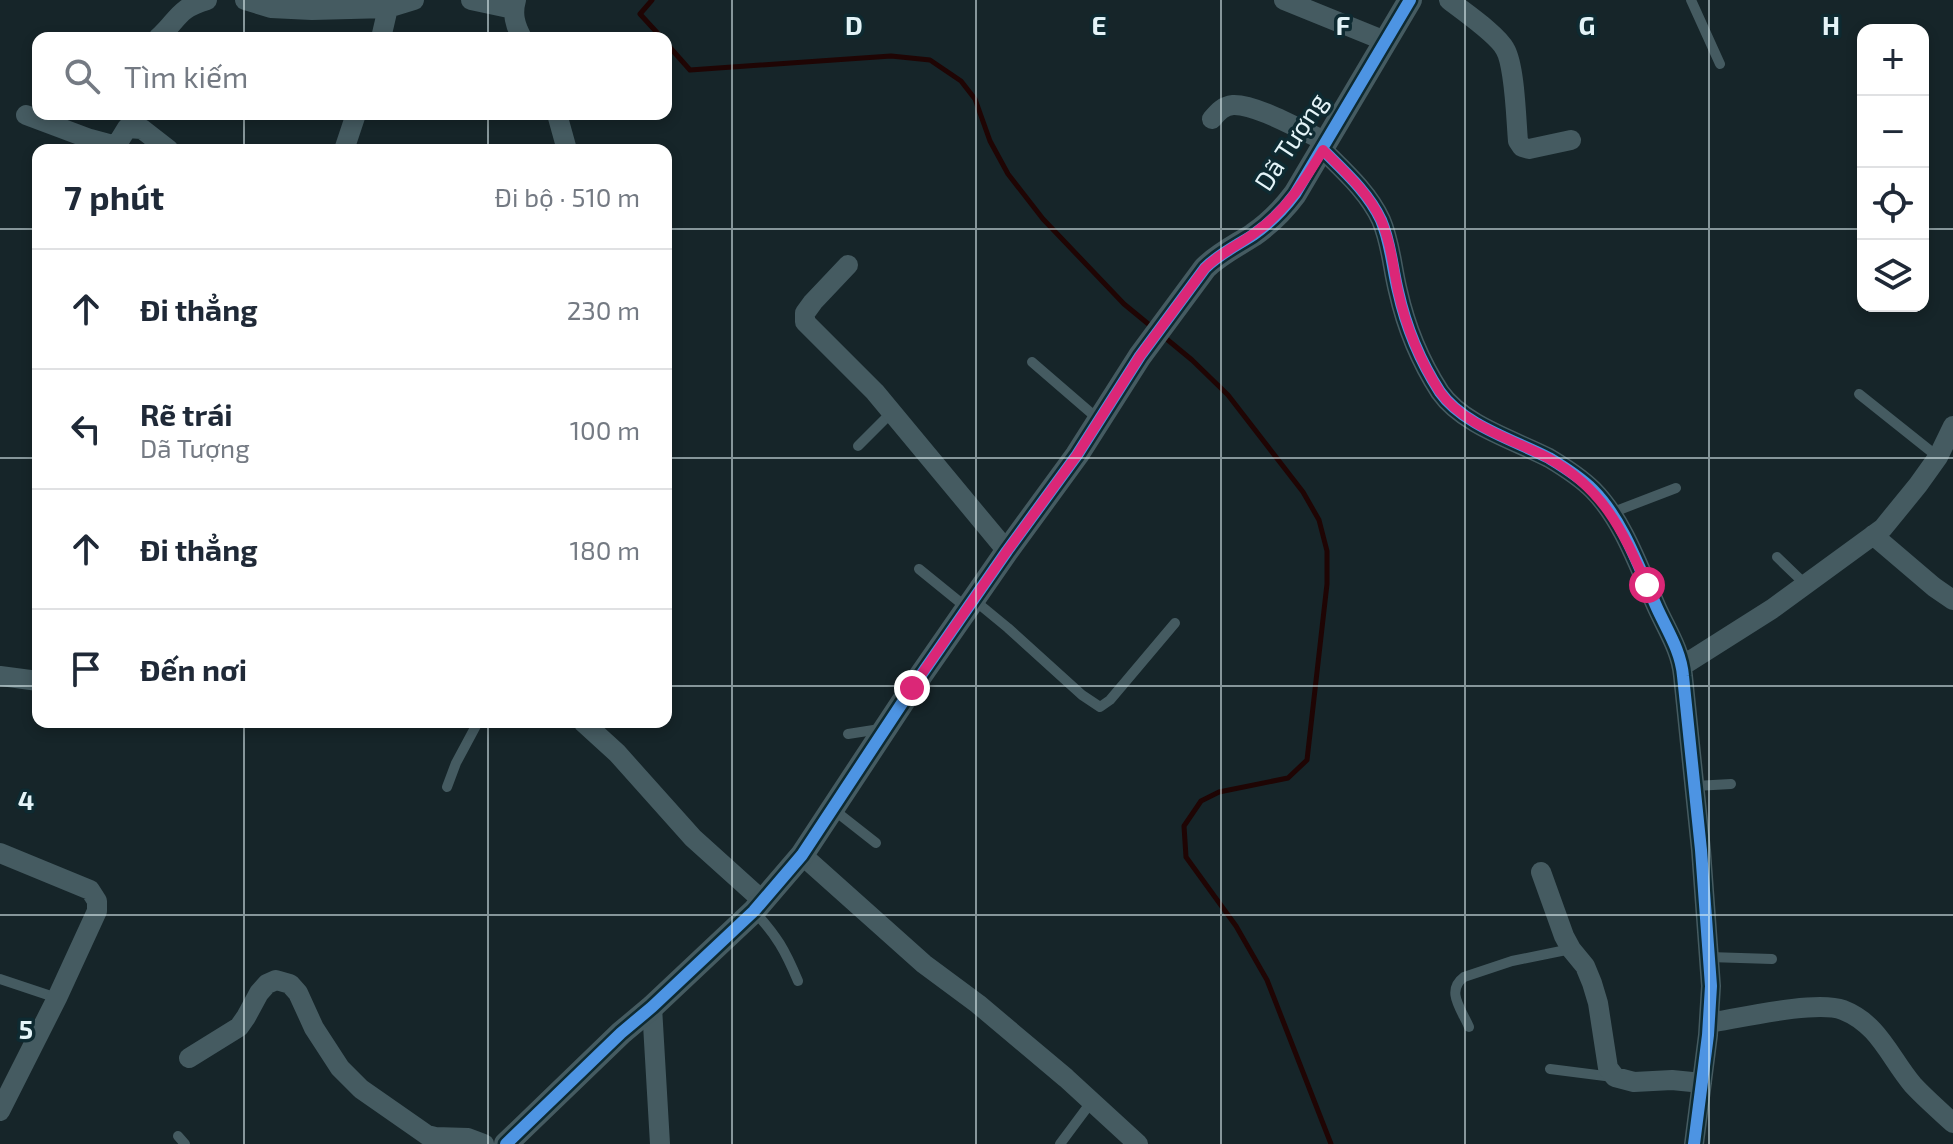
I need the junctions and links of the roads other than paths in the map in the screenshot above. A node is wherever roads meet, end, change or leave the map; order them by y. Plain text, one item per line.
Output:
1 (207, 0) edge
2 (245, 0) edge
3 (414, 0) edge
4 (471, 0) edge
5 (1284, 0) edge
6 (1410, 0) edge
7 (1449, 0) edge
8 (1691, 0) edge
9 (515, 5) edge
10 (388, 8) junction
11 (168, 32) edge
12 (382, 32) edge
13 (519, 32) edge
14 (1385, 41) junction
15 (1720, 64) dead end
16 (26, 115) dead end
17 (32, 117) edge
18 (1212, 119) dead end
19 (39, 120) edge
20 (354, 120) edge
21 (559, 120) edge
22 (1571, 140) dead end
23 (104, 144) edge
24 (118, 144) edge
25 (161, 144) edge
26 (346, 144) edge
27 (565, 144) edge
28 (1325, 146) junction
29 (848, 265) dead end
30 (1032, 362) dead end
31 (1859, 394) dead end
32 (892, 412) junction
33 (1099, 420) junction
34 (1953, 426) edge
35 (858, 446) dead end
36 (1938, 457) junction
37 (1676, 488) dead end
38 (1611, 513) junction
39 (1873, 535) junction
40 (1007, 551) junction
41 (1777, 557) dead end
42 (919, 569) dead end
43 (1805, 584) junction
44 (1953, 600) edge
45 (970, 604) junction
46 (1175, 623) dead end
47 (1682, 666) junction
48 (0, 676) edge
49 (32, 680) edge
50 (475, 728) edge
51 (590, 728) edge
52 (886, 728) junction
53 (848, 734) dead end
54 (1731, 784) dead end
55 (1695, 786) junction
56 (447, 787) dead end
57 (832, 809) junction
58 (876, 843) dead end
59 (0, 853) edge
60 (802, 855) junction
61 (1541, 872) dead end
62 (758, 906) junction
63 (1571, 949) junction
64 (1709, 957) junction
65 (1772, 959) dead end
66 (0, 979) edge
67 (798, 981) dead end
68 (57, 998) junction
69 (652, 1007) junction
70 (1709, 1023) junction
71 (1469, 1027) dead end
72 (189, 1058) dead end
73 (1550, 1069) dead end
74 (1615, 1077) junction
75 (1702, 1083) junction
76 (1092, 1101) junction
77 (0, 1111) edge
78 (1953, 1123) edge
79 (484, 1144) edge
80 (506, 1144) edge
81 (660, 1144) edge
82 (1060, 1144) edge
83 (1138, 1144) edge
84 (1694, 1144) edge

1 - 11 street
2 - 10 street
3 - 10 street
4 - 9 street
5 - 14 street
6 - 14 street, Dã Tượng
7 - 22 street
8 - 15 lane
9 - 13 street
10 - 12 street
14 - 28 street, Dã Tượng
16 - 17 street
18 - 28 street
19 - 23 street
20 - 26 street
21 - 27 street
24 - 25 street
28 - 33 street, Dã Tượng
28 - 38 street
29 - 32 street
30 - 33 lane
31 - 36 lane
32 - 35 lane
32 - 40 street
33 - 40 street, Dã Tượng
34 - 36 street
36 - 39 street
37 - 38 lane
38 - 47 street
39 - 43 street
39 - 44 street
40 - 45 street, Dã Tượng
41 - 43 lane
42 - 45 lane
43 - 47 street
45 - 46 lane
45 - 52 street, Dã Tượng
47 - 55 street
48 - 49 street
50 - 56 lane
51 - 62 street
52 - 53 lane
52 - 57 street, Dã Tượng
54 - 55 lane
55 - 64 street
57 - 58 lane
57 - 60 street, Dã Tượng
59 - 68 street
60 - 62 street, Dã Tượng
60 - 76 street
61 - 63 street
62 - 67 lane
62 - 69 street, Dã Tượng
63 - 71 lane
63 - 74 street
64 - 65 lane
64 - 70 street
66 - 68 lane
68 - 77 street
69 - 80 street, Dã Tượng
69 - 81 street
70 - 75 street
70 - 78 street
72 - 79 street
73 - 74 lane
74 - 75 street
75 - 84 street
76 - 82 lane
76 - 83 street

